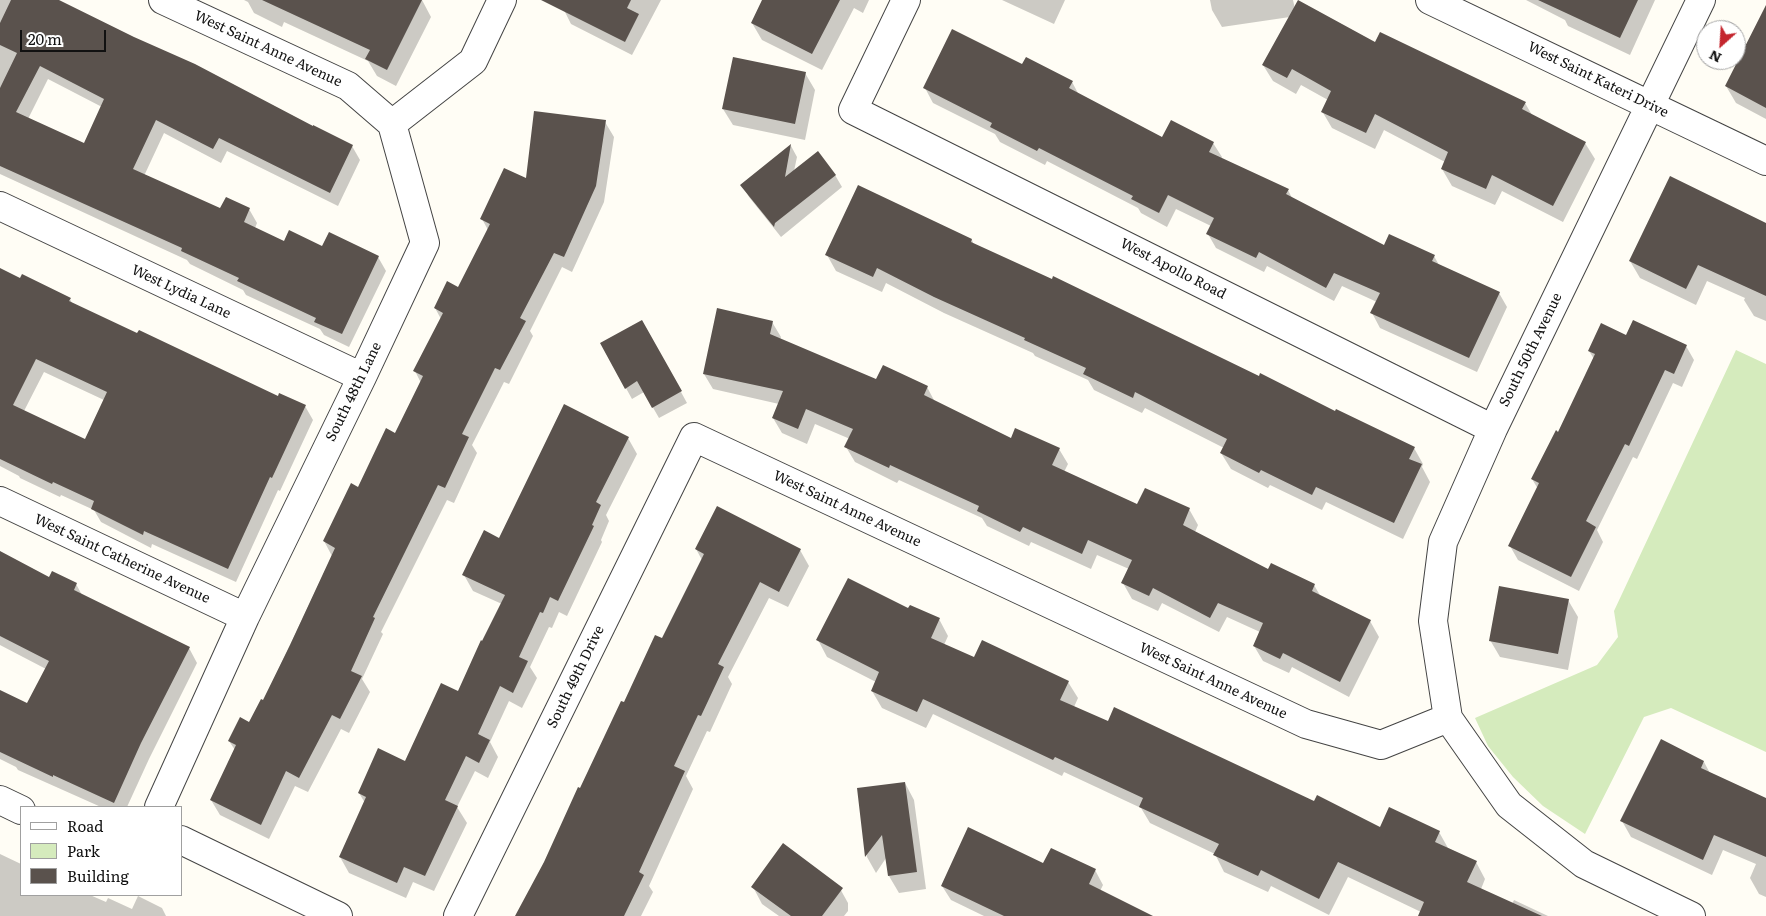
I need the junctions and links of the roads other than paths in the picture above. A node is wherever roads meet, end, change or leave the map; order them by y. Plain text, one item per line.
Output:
1 (163, 0) edge
2 (502, 0) edge
3 (906, 0) edge
4 (1430, 0) edge
5 (1701, 0) edge
6 (1651, 105) junction
7 (392, 124) junction
8 (1766, 161) edge
9 (0, 206) edge
10 (362, 377) junction
11 (1493, 429) junction
12 (694, 437) joint
13 (0, 501) edge
14 (245, 617) junction
15 (1448, 718) junction
16 (0, 800) edge
17 (159, 806) edge
18 (20, 810) edge
19 (182, 840) edge
20 (338, 916) edge
21 (458, 916) edge
22 (1691, 916) edge

1 - 7 street, West Saint Anne Avenue
2 - 7 street
3 - 11 street, West Apollo Road
4 - 6 street, West Saint Kateri Drive
5 - 6 street, South 50th Avenue
6 - 8 street, West Saint Kateri Drive
6 - 11 street, South 50th Avenue
7 - 10 street, South 48th Lane
9 - 10 street, West Lydia Lane
10 - 14 street, South 48th Lane
11 - 15 street, South 50th Avenue
12 - 15 street, West Saint Anne Avenue
12 - 21 street, South 49th Drive
13 - 14 street, West Saint Catherine Avenue
14 - 17 street, South 48th Lane
15 - 22 street
16 - 18 street
19 - 20 street

